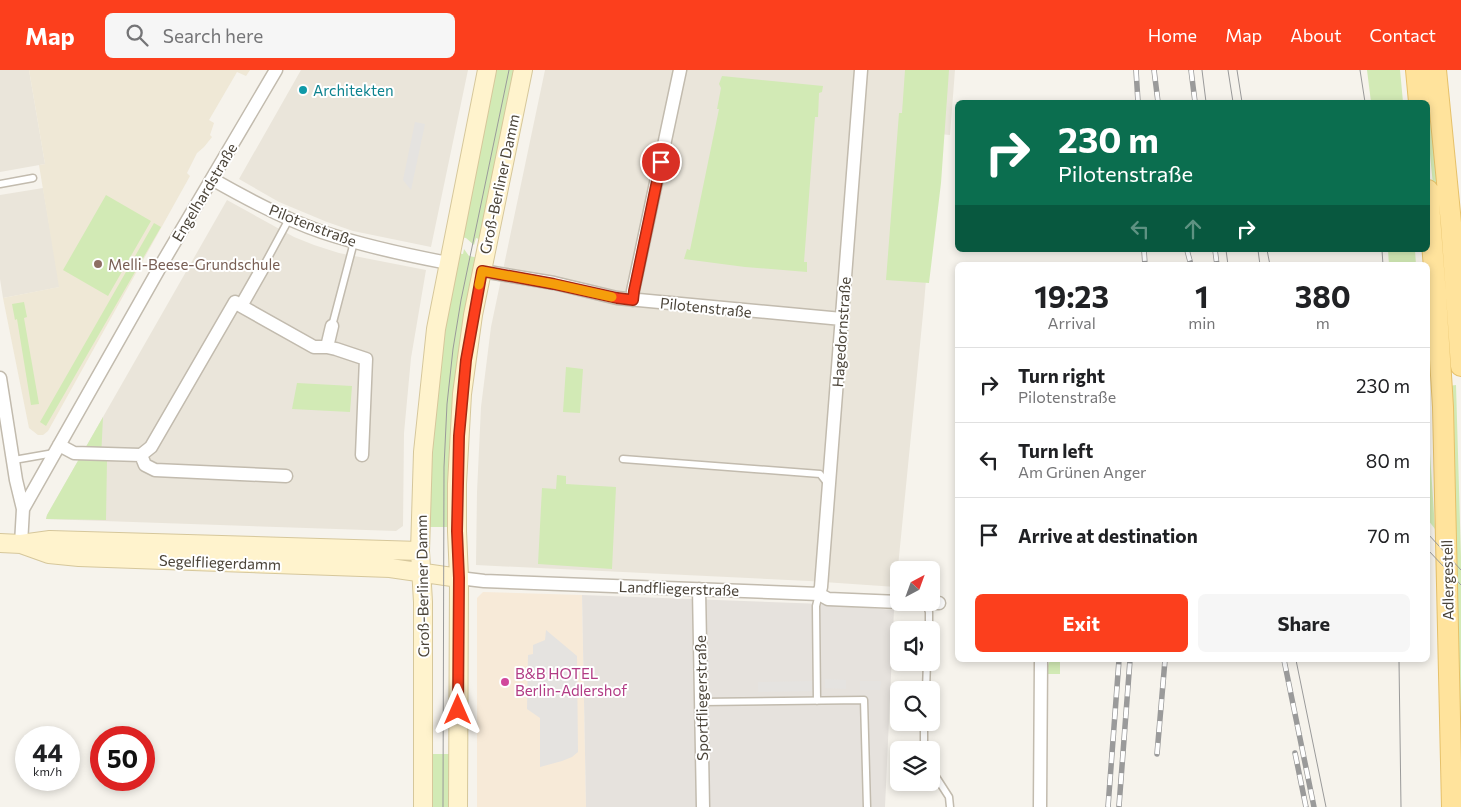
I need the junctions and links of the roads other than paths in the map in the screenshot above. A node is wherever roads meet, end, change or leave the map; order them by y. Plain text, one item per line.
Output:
1 (276, 70) edge
2 (487, 70) edge
3 (523, 70) edge
4 (680, 70) edge
5 (861, 70) edge
6 (1416, 70) edge
7 (1436, 70) edge
8 (1419, 100) edge
9 (33, 178) dead end
10 (212, 179) junction
11 (0, 184) edge
12 (1430, 216) edge
13 (289, 219) junction
14 (354, 242) junction
15 (448, 263) junction
16 (262, 269) joint
17 (482, 271) junction
18 (1436, 295) junction
19 (633, 300) junction
20 (241, 306) junction
21 (842, 319) junction
22 (332, 326) joint
23 (328, 347) junction
24 (1461, 366) edge
25 (1461, 375) edge
26 (0, 378) edge
27 (56, 449) junction
28 (141, 455) junction
29 (362, 455) dead end
30 (623, 458) dead end
31 (14, 460) junction
32 (286, 476) dead end
33 (829, 484) junction
34 (23, 509) junction
35 (0, 544) edge
36 (21, 544) junction
37 (420, 551) junction
38 (421, 572) junction
39 (459, 578) junction
40 (699, 589) junction
41 (819, 594) junction
42 (890, 602) edge
43 (1042, 662) edge
44 (817, 700) junction
45 (701, 702) junction
46 (940, 782) edge
47 (423, 807) edge
48 (458, 807) edge
49 (703, 807) edge
50 (867, 807) edge
51 (950, 807) edge
52 (1040, 807) edge
53 (1452, 807) edge

1 - 10 street, Engelhardstraße
2 - 15 main road, Groß-Berliner Damm
3 - 17 main road, Groß-Berliner Damm
4 - 19 street
5 - 21 street, Hagedornstraße
6 - 8 main road
7 - 24 main road
9 - 11 lane
10 - 13 street, Pilotenstraße
10 - 27 street, Engelhardstraße
12 - 18 main road, Adlergestell
13 - 14 street, Pilotenstraße
13 - 16 lane
14 - 15 street, Pilotenstraße
14 - 22 lane
15 - 37 main road, Groß-Berliner Damm
16 - 20 street
17 - 19 street, Pilotenstraße
17 - 39 main road, Groß-Berliner Damm
18 - 25 main road
18 - 53 main road, Adlergestell
19 - 21 street, Pilotenstraße
20 - 23 street
20 - 28 street
21 - 33 street, Hagedornstraße
22 - 23 street
23 - 29 street
26 - 31 street
27 - 28 street
27 - 31 lane
27 - 34 street, Engelhardstraße
28 - 32 street
30 - 33 lane
31 - 34 street
33 - 41 street, Hagedornstraße
34 - 36 street, Engelhardstraße
35 - 36 main road, Segelfliegerdamm
36 - 37 main road, Segelfliegerdamm
36 - 38 main road, Segelfliegerdamm
37 - 38 main road, Groß-Berliner Damm
37 - 39 main road
38 - 39 main road, Segelfliegerdamm
38 - 47 main road, Groß-Berliner Damm
39 - 40 street, Landfliegerstraße
39 - 48 main road, Groß-Berliner Damm
40 - 41 street, Landfliegerstraße
40 - 45 street, Sportfliegerstraße
41 - 42 street, Landfliegerstraße
41 - 44 lane
43 - 52 street
44 - 45 lane
44 - 50 lane
45 - 49 street, Sportfliegerstraße
46 - 51 lane

